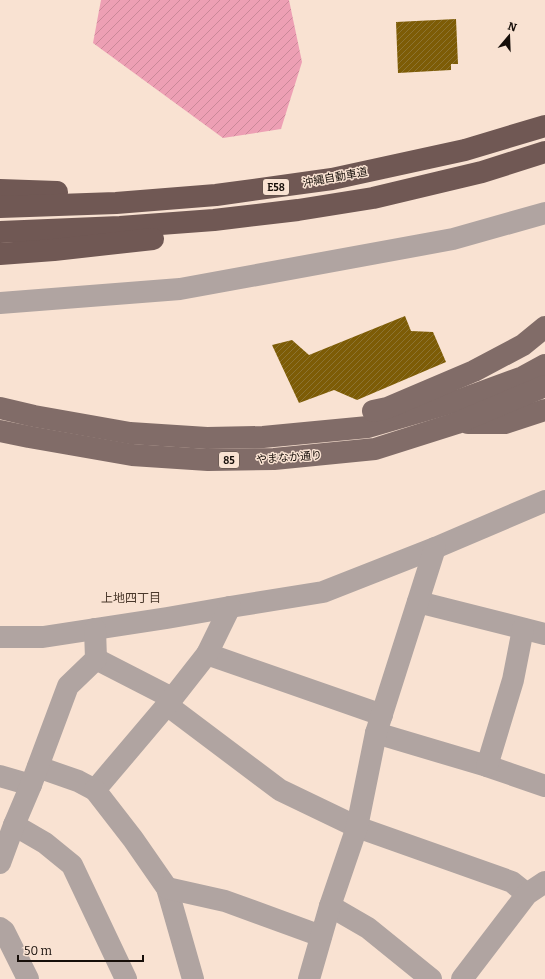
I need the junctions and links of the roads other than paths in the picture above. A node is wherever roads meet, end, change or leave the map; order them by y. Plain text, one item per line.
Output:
1 (545, 126) edge
2 (545, 152) edge
3 (0, 190) edge
4 (216, 195) junction
5 (0, 207) edge
6 (298, 210) junction
7 (545, 213) edge
8 (0, 232) edge
9 (0, 254) edge
10 (0, 303) edge
11 (545, 328) edge
12 (545, 366) edge
13 (545, 386) edge
14 (0, 408) edge
15 (545, 410) edge
16 (457, 423) junction
17 (0, 430) edge
18 (263, 437) junction
19 (545, 501) edge
20 (435, 548) junction
21 (418, 602) junction
22 (230, 607) junction
23 (95, 629) junction
24 (522, 629) junction
25 (545, 634) edge
26 (0, 637) edge
27 (207, 654) junction
28 (96, 659) junction
29 (169, 701) junction
30 (379, 724) junction
31 (487, 766) junction
32 (0, 776) edge
33 (34, 776) junction
34 (545, 786) edge
35 (95, 790) junction
36 (14, 826) junction
37 (357, 827) junction
38 (1, 857) edge
39 (167, 888) junction
40 (536, 888) edge
41 (330, 906) junction
42 (0, 928) edge
43 (321, 936) junction
44 (28, 979) edge
45 (126, 979) edge
46 (193, 979) edge
47 (309, 979) edge
48 (431, 979) edge
49 (462, 979) edge

1 - 4 highway, 沖縄自動車道 / E58
2 - 6 highway, E58
3 - 4 highway
4 - 5 highway, 沖縄自動車道 / E58
6 - 8 highway, E58
6 - 9 highway
7 - 10 street
11 - 18 main road
12 - 18 main road, やまなか通り / 85
13 - 16 main road, やまなか通り / 85
14 - 18 main road, やまなか通り / 85
15 - 16 main road
16 - 17 main road, やまなか通り / 85
19 - 20 street
20 - 21 street
20 - 22 street
21 - 24 street
21 - 30 street
22 - 23 street
22 - 27 street
23 - 26 street
23 - 28 street
24 - 25 street
24 - 31 street
27 - 29 street
27 - 30 street
28 - 29 street
28 - 33 street
29 - 35 street
29 - 37 street
30 - 31 street
30 - 37 street
31 - 34 street
32 - 33 street
33 - 35 street
33 - 36 street
35 - 39 street
36 - 38 street
36 - 45 street
37 - 40 street
37 - 41 street
39 - 43 street
39 - 46 street
40 - 49 street
41 - 43 street
41 - 48 street
42 - 44 street
43 - 47 street

